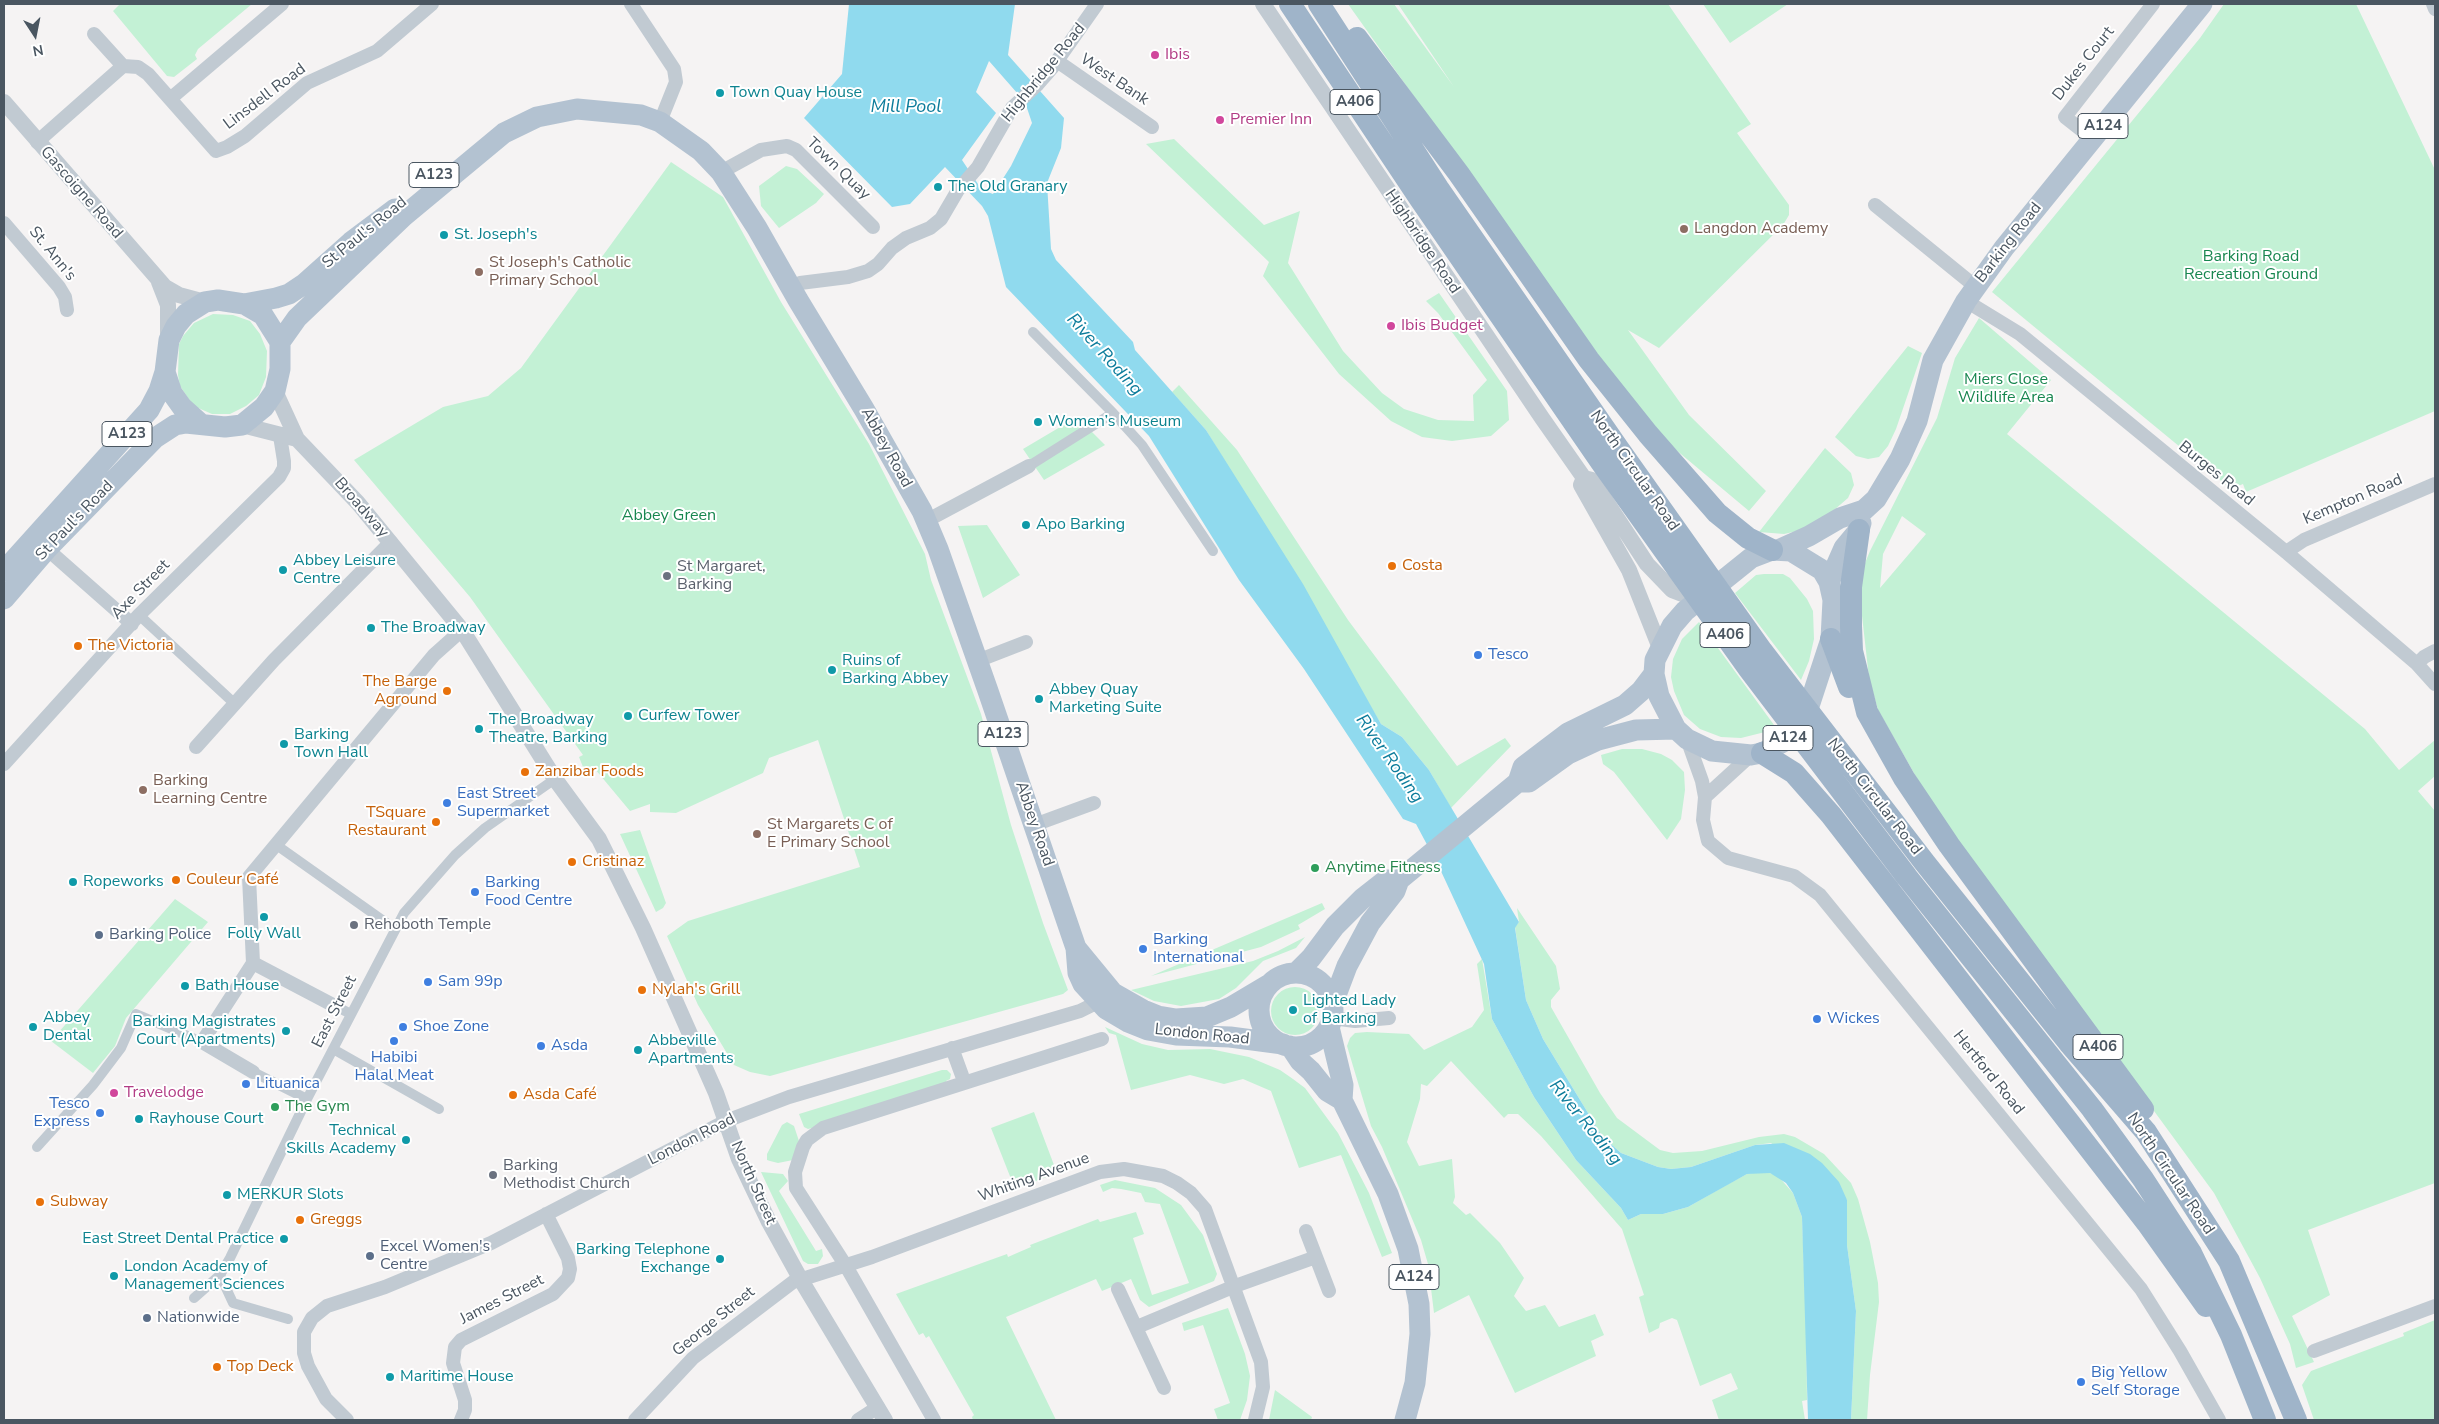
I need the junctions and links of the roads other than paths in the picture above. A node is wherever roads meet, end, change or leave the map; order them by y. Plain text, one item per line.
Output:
1 (282, 4) edge
2 (432, 4) edge
3 (630, 4) edge
4 (1097, 4) edge
5 (1263, 4) edge
6 (1290, 4) edge
7 (1319, 4) edge
8 (1331, 4) edge
9 (2153, 4) edge
10 (2202, 4) edge
11 (2433, 4) edge
12 (2435, 9) edge
13 (94, 34) dead end
14 (1057, 61) junction
15 (123, 66) junction
16 (170, 99) junction
17 (4, 102) edge
18 (650, 118) junction
19 (1152, 126) dead end
20 (2093, 139) junction
21 (37, 142) junction
22 (722, 172) junction
23 (1429, 193) junction
24 (1875, 205) dead end
25 (4, 223) edge
26 (873, 228) dead end
27 (159, 282) junction
28 (791, 289) junction
29 (1971, 294) junction
30 (205, 302) junction
31 (244, 304) junction
32 (67, 310) dead end
33 (1033, 332) dead end
34 (280, 342) junction
35 (167, 347) junction
36 (165, 372) junction
37 (275, 391) junction
38 (1113, 413) junction
39 (202, 424) junction
40 (242, 425) junction
41 (280, 436) junction
42 (297, 439) junction
43 (1029, 466) joint
44 (1584, 478) junction
45 (2435, 484) edge
46 (1862, 520) junction
47 (926, 521) junction
48 (391, 542) junction
49 (22, 550) junction
50 (47, 550) junction
51 (1775, 550) junction
52 (1213, 551) dead end
53 (2286, 552) junction
54 (4, 570) edge
55 (1829, 582) junction
56 (4, 599) edge
57 (1698, 600) junction
58 (136, 620) junction
59 (462, 630) junction
60 (1831, 639) junction
61 (1026, 642) dead end
62 (1660, 648) junction
63 (2435, 651) edge
64 (977, 661) junction
65 (2417, 664) junction
66 (1654, 674) junction
67 (2435, 684) edge
68 (235, 704) junction
69 (1867, 712) junction
70 (1681, 734) junction
71 (196, 747) dead end
72 (1756, 754) junction
73 (4, 764) edge
74 (555, 779) junction
75 (1518, 782) junction
76 (1705, 797) junction
77 (1094, 803) dead end
78 (1034, 825) junction
79 (275, 844) junction
80 (1399, 880) junction
81 (395, 929) junction
82 (253, 963) junction
83 (1296, 973) junction
84 (1268, 984) junction
85 (1106, 998) junction
86 (331, 1004) joint
87 (351, 1014) junction
88 (1332, 1016) junction
89 (1389, 1018) dead end
90 (1102, 1039) dead end
91 (202, 1042) junction
92 (1286, 1045) junction
93 (952, 1048) junction
94 (333, 1049) junction
95 (2060, 1050) junction
96 (253, 1072) joint
97 (964, 1081) junction
98 (307, 1099) junction
99 (1342, 1100) junction
100 (439, 1109) dead end
101 (726, 1121) junction
102 (37, 1147) dead end
103 (546, 1214) junction
104 (1306, 1232) dead end
105 (1316, 1257) junction
106 (2229, 1261) junction
107 (846, 1266) junction
108 (220, 1276) junction
109 (801, 1280) junction
110 (1235, 1286) junction
111 (1118, 1289) dead end
112 (1329, 1291) dead end
113 (194, 1298) dead end
114 (2435, 1306) edge
115 (288, 1319) dead end
116 (1137, 1327) junction
117 (2231, 1335) junction
118 (2314, 1350) dead end
119 (1164, 1388) dead end
120 (882, 1414) edge
121 (347, 1420) edge
122 (461, 1420) edge
123 (635, 1420) edge
124 (858, 1420) edge
125 (934, 1420) edge
126 (1255, 1420) edge
127 (1405, 1420) edge
128 (2219, 1420) edge
129 (2265, 1420) edge
130 (2296, 1420) edge

1 - 16 street
2 - 16 street, Linsdell Road
3 - 18 street
4 - 14 street, Highbridge Road
5 - 44 street, Highbridge Road
6 - 23 highway, North Circular Road / A406
7 - 23 highway, North Circular Road / A406
8 - 51 highway, A406
9 - 20 street, Dukes Court
10 - 20 main road, Barking Road / A124
11 - 12 street
13 - 15 street
14 - 19 street, West Bank
14 - 28 street, Highbridge Road
15 - 16 street
15 - 21 street
17 - 21 street, Gascoigne Road
18 - 22 main road, Abbey Road / A123
18 - 31 main road, St Paul's Road / A123
18 - 34 main road, St Paul's Road / A123
20 - 29 main road, Barking Road / A124
21 - 27 street, Gascoigne Road
22 - 26 street, Town Quay
22 - 28 main road, Abbey Road / A123
23 - 95 highway, North Circular Road / A406
24 - 29 street
25 - 32 street, St. Ann's
27 - 30 street, Gascoigne Road
27 - 35 street, Gascoigne Road
28 - 47 main road, Abbey Road / A123
29 - 46 main road, Barking Road / A124
29 - 53 street, Burges Road
30 - 31 main road, St Paul's Road / A123
30 - 35 main road, St Paul's Road / A123
31 - 34 main road, St Paul's Road / A123
33 - 38 street
34 - 37 main road
35 - 36 main road, St Paul's Road / A123
36 - 39 main road, St Paul's Road / A123
36 - 49 main road, St Paul's Road / A123
37 - 40 main road
37 - 42 street, Broadway
38 - 43 street
38 - 52 street
39 - 40 main road, St Paul's Road / A123
39 - 50 main road, St Paul's Road / A123
40 - 41 street
41 - 42 street
41 - 58 street, Axe Street
42 - 48 street, Broadway
43 - 47 street
44 - 57 street, Highbridge Road
44 - 62 street, Highbridge Road
45 - 53 street, Kempton Road
46 - 51 main road, Barking Road / A124
46 - 55 main road, Barking Road / A124
46 - 69 highway
47 - 64 main road, Abbey Road / A123
48 - 59 street, Broadway
48 - 68 street
49 - 50 main road
49 - 54 main road, St Paul's Road / A123
50 - 56 main road, St Paul's Road / A123
50 - 58 street
51 - 55 main road
51 - 57 main road, A124
53 - 65 street, Burges Road
55 - 60 main road, A124
57 - 62 main road, A124
58 - 68 street
58 - 73 street, Axe Street
59 - 74 street, Broadway
59 - 79 street
60 - 69 highway, A406
60 - 72 main road, A124
61 - 64 street
62 - 66 main road, A124
63 - 65 street
64 - 78 main road, Abbey Road / A123
65 - 67 street, Burges Road
66 - 70 main road, A124
66 - 75 main road, A124
68 - 71 street
69 - 106 highway, A406
70 - 72 main road, A124
70 - 75 main road, A124
70 - 76 street, Hertford Road
72 - 76 street
72 - 117 highway, A406
74 - 81 street, East Street
74 - 101 street, North Street
75 - 80 main road, A124
76 - 128 street, Hertford Road
77 - 78 street
78 - 85 main road, Abbey Road / A123
79 - 81 street
79 - 82 street
80 - 83 main road, A124
80 - 88 main road, A124
81 - 87 street, East Street
82 - 86 street
82 - 91 street
83 - 84 main road
83 - 88 main road
84 - 85 main road, London Road / A123
84 - 92 main road
85 - 92 main road, London Road / A123
85 - 93 street, London Road
86 - 87 street
87 - 94 street, East Street
88 - 89 street
88 - 92 main road
88 - 99 main road, A124
90 - 97 street
91 - 96 street
91 - 102 street
92 - 99 main road, A124
93 - 97 street
93 - 101 street, London Road
94 - 98 street, East Street
94 - 100 street
95 - 106 highway, North Circular Road / A406
95 - 117 highway, North Circular Road / A406
96 - 98 street
97 - 107 street
98 - 108 street, East Street
99 - 127 main road, A124
101 - 103 street, London Road
101 - 109 street, North Street
103 - 121 street, London Road
103 - 122 street, James Street
104 - 105 street
105 - 110 street
105 - 112 street
106 - 130 highway, North Circular Road / A406
107 - 109 street, Whiting Avenue
107 - 110 street, Whiting Avenue
107 - 125 street
108 - 113 street, East Street
108 - 115 street
109 - 120 street, North Street
109 - 123 street, George Street
110 - 116 street
110 - 126 street, Whiting Avenue
111 - 116 street
114 - 118 street
116 - 119 street
117 - 129 highway, North Circular Road / A406
120 - 124 street

